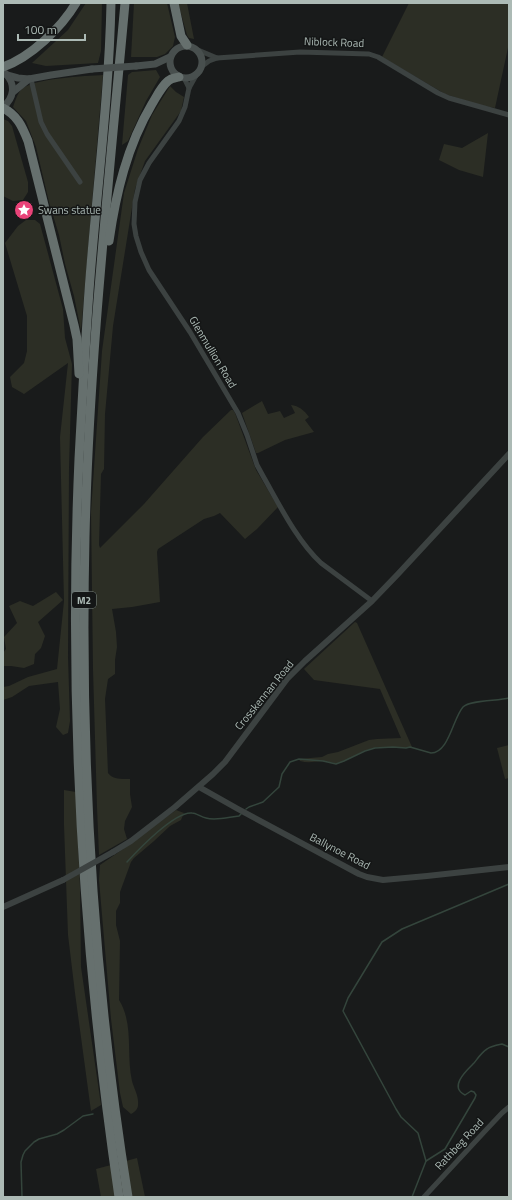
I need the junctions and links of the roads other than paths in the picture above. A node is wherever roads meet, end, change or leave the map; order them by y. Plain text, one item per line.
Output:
1 (76, 3) edge
2 (111, 3) edge
3 (125, 3) edge
4 (174, 3) edge
5 (187, 45) junction
6 (198, 50) junction
7 (170, 57) junction
8 (218, 58) junction
9 (155, 64) junction
10 (172, 70) junction
11 (200, 70) junction
12 (4, 71) edge
13 (182, 77) junction
14 (30, 79) junction
15 (189, 88) junction
16 (13, 92) junction
17 (3, 108) edge
18 (509, 115) edge
19 (80, 182) dead end
20 (97, 316) junction
21 (82, 401) junction
22 (509, 454) edge
23 (372, 601) junction
24 (199, 786) junction
25 (509, 867) edge
26 (3, 908) edge
27 (509, 1107) edge
28 (119, 1197) edge
29 (128, 1197) edge
30 (424, 1197) edge

1 - 12 highway
2 - 21 highway, M2
3 - 20 highway, M2
4 - 5 highway
5 - 6 main road
5 - 7 main road
6 - 8 street, Niblock Road
6 - 11 main road
7 - 9 main road
7 - 10 main road
8 - 11 street, Niblock Road
8 - 18 street, Niblock Road
9 - 10 main road
9 - 14 main road, bridge
10 - 13 main road
11 - 13 main road
11 - 15 street, Glenmullion Road
12 - 14 main road
12 - 16 main road
13 - 15 street
13 - 20 highway
14 - 16 main road
14 - 19 street
15 - 23 street, Glenmullion Road
16 - 17 main road
17 - 21 highway
20 - 29 highway, M2
21 - 28 highway, M2
22 - 23 street, Crosskennan Road
23 - 24 street, Crosskennan Road
24 - 25 street, Ballynoe Road
24 - 26 street, Crosskennan Road, bridge
27 - 30 street, Rathbeg Road

